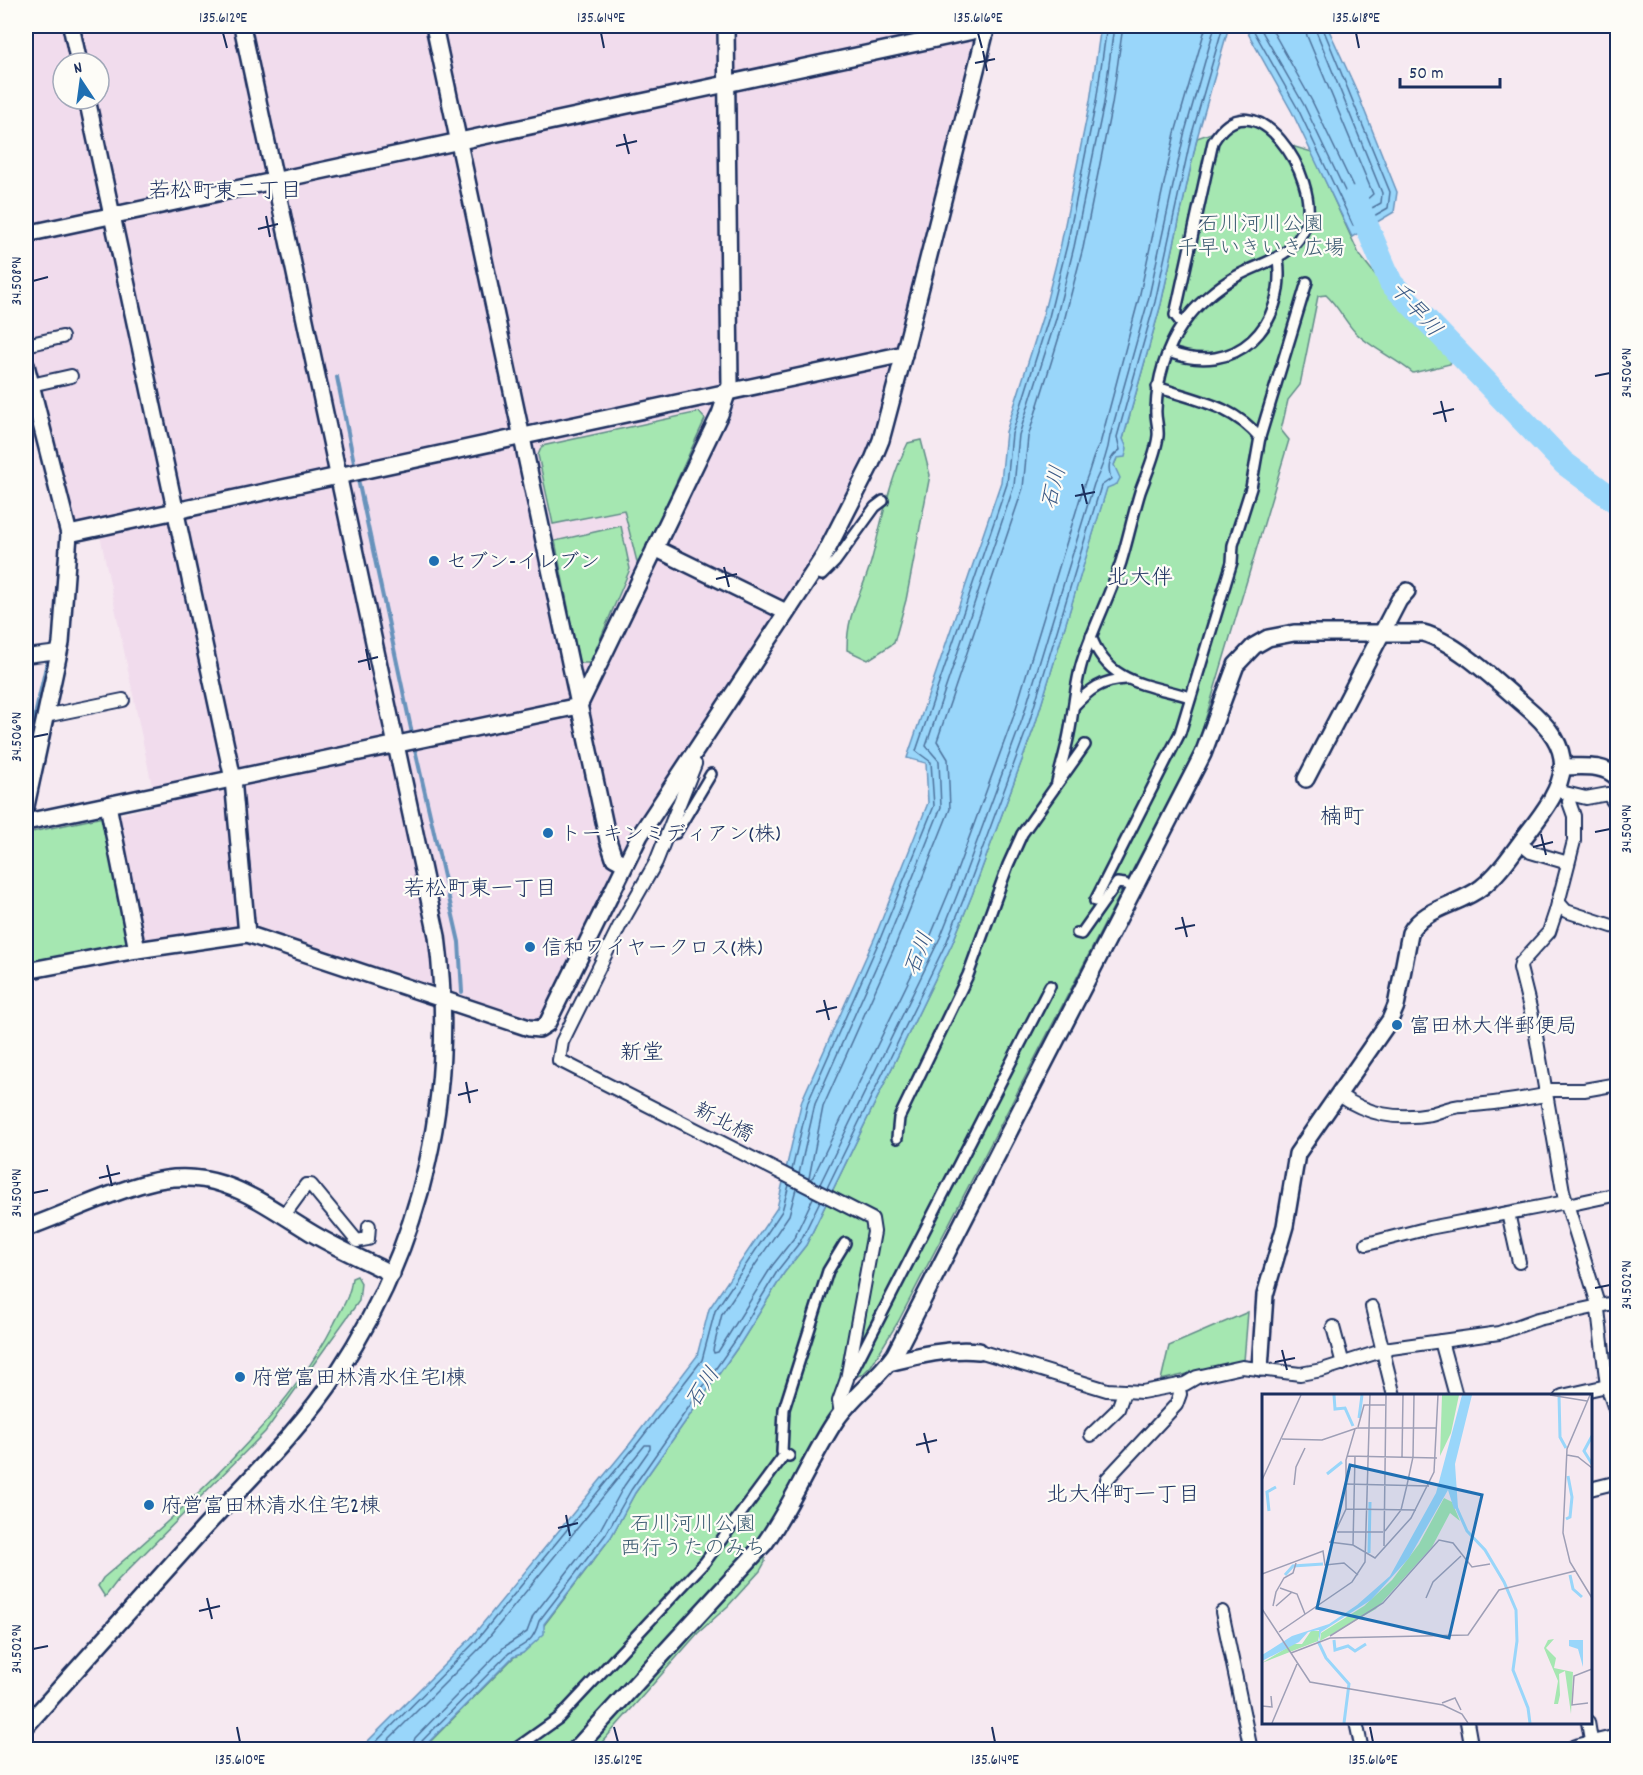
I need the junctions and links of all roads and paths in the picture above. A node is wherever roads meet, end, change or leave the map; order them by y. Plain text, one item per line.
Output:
1 (71, 26) edge
2 (242, 26) edge
3 (434, 26) edge
4 (726, 26) edge
5 (987, 27) edge
6 (76, 51) edge
7 (727, 84) junction
8 (90, 111) edge
9 (458, 141) junction
10 (275, 180) junction
11 (112, 215) junction
12 (26, 234) edge
13 (1278, 259) junction
14 (1307, 282) dead end
15 (1182, 324) junction
16 (62, 337) dead end
17 (26, 345) edge
18 (1169, 352) junction
19 (904, 354) junction
20 (26, 365) edge
21 (71, 376) dead end
22 (29, 383) edge
23 (1157, 387) junction
24 (728, 392) junction
25 (522, 436) junction
26 (1260, 438) junction
27 (339, 475) junction
28 (883, 501) dead end
29 (176, 511) junction
30 (69, 534) junction
31 (655, 548) junction
32 (812, 573) junction
33 (1407, 591) dead end
34 (786, 612) junction
35 (1382, 633) junction
36 (1091, 636) junction
37 (54, 652) junction
38 (26, 656) edge
39 (1128, 678) junction
40 (1190, 697) junction
41 (123, 700) dead end
42 (579, 705) junction
43 (1074, 707) junction
44 (45, 716) junction
45 (396, 744) junction
46 (1085, 745) dead end
47 (689, 759) junction
48 (1562, 767) junction
49 (711, 774) dead end
50 (233, 779) junction
51 (1306, 779) dead end
52 (1617, 779) edge
53 (1057, 782) junction
54 (1564, 793) junction
55 (108, 805) junction
56 (26, 806) edge
57 (1617, 808) edge
58 (26, 822) edge
59 (668, 835) junction
60 (1520, 843) junction
61 (1568, 863) junction
62 (625, 864) junction
63 (1125, 884) dead end
64 (1095, 901) dead end
65 (1558, 902) junction
66 (1617, 928) edge
67 (1077, 933) dead end
68 (247, 934) junction
69 (137, 950) junction
70 (26, 971) edge
71 (1050, 986) dead end
72 (443, 999) junction
73 (1617, 1084) edge
74 (1545, 1093) junction
75 (1339, 1095) junction
76 (897, 1138) dead end
77 (1617, 1194) edge
78 (1567, 1204) junction
79 (1508, 1213) junction
80 (284, 1215) junction
81 (369, 1226) dead end
82 (26, 1228) edge
83 (844, 1243) dead end
84 (1367, 1244) dead end
85 (1519, 1262) dead end
86 (392, 1274) junction
87 (1617, 1302) edge
88 (1597, 1305) junction
89 (1372, 1307) dead end
90 (1333, 1327) dead end
91 (1441, 1341) junction
92 (1383, 1350) junction
93 (979, 1351) joint
94 (889, 1363) junction
95 (1342, 1364) junction
96 (1260, 1368) junction
97 (847, 1379) junction
98 (1178, 1385) junction
99 (1607, 1386) junction
100 (1124, 1392) junction
101 (1394, 1394) edge
102 (1456, 1394) edge
103 (1567, 1394) edge
104 (841, 1414) junction
105 (1617, 1418) edge
106 (1091, 1435) dead end
107 (1107, 1479) dead end
108 (1617, 1482) edge
109 (1592, 1488) edge
110 (1222, 1612) dead end
111 (1356, 1724) edge
112 (1467, 1724) edge
113 (1588, 1724) edge
114 (26, 1726) edge
115 (1617, 1740) edge
116 (1584, 1748) edge
117 (514, 1749) edge
118 (575, 1749) edge
119 (1251, 1749) edge
120 (1362, 1749) edge
121 (1472, 1749) edge

1 - 6 street
2 - 10 street
3 - 9 street
4 - 7 street
5 - 7 street
5 - 19 street
7 - 9 street
7 - 24 street
8 - 11 street
9 - 10 street
9 - 25 street
10 - 11 street
10 - 27 street
11 - 12 street
11 - 29 street
13 - 15 street
13 - 15 street
13 - 18 street
14 - 26 street
15 - 18 street
16 - 17 street
18 - 23 street
19 - 24 street
19 - 32 street
20 - 22 street
21 - 22 street
22 - 30 street
23 - 26 street
23 - 36 street
24 - 25 street
24 - 31 street
25 - 27 street
25 - 42 street
26 - 40 street
27 - 29 street
27 - 45 street
28 - 32 street
29 - 30 street
29 - 50 street
30 - 37 street
31 - 34 street
31 - 42 street
32 - 34 street
33 - 35 street
34 - 47 street
35 - 48 street
35 - 51 street
35 - 94 street
36 - 39 street
36 - 43 street
37 - 38 street
37 - 44 street
39 - 40 street
39 - 43 street
40 - 64 street
41 - 44 street
42 - 45 street
42 - 62 street
43 - 53 street
44 - 56 street
45 - 50 street
45 - 72 street
46 - 53 street
47 - 59 street
47 - 62 street
48 - 52 street
48 - 54 street
49 - 59 street
50 - 55 street
50 - 68 street
53 - 76 street
54 - 57 street
54 - 60 street
54 - 61 street
55 - 58 street
55 - 69 street
59 - 97 street, 新北橋
60 - 61 street
60 - 75 street
61 - 65 street
62 - 72 street
63 - 67 street
65 - 66 street
65 - 74 street
68 - 69 street
68 - 72 street
69 - 70 street
71 - 97 street
72 - 86 street
73 - 74 street
74 - 75 street
74 - 78 street
75 - 96 street
77 - 78 street
78 - 79 street
78 - 88 street
79 - 84 street
79 - 85 street
80 - 81 street
80 - 82 street
80 - 86 street
83 - 117 street
86 - 114 street
87 - 88 street
88 - 91 street
88 - 99 street
89 - 92 street
90 - 95 street
91 - 92 street
91 - 102 street
92 - 95 street
92 - 101 street
93 - 94 street
93 - 100 street
94 - 104 street
95 - 96 street
96 - 98 street
97 - 104 street
98 - 100 street
98 - 107 street
99 - 103 street
99 - 105 street
100 - 106 street
104 - 118 street
108 - 109 street
110 - 119 street
111 - 120 street
112 - 121 street
113 - 116 street
115 - 116 main road

